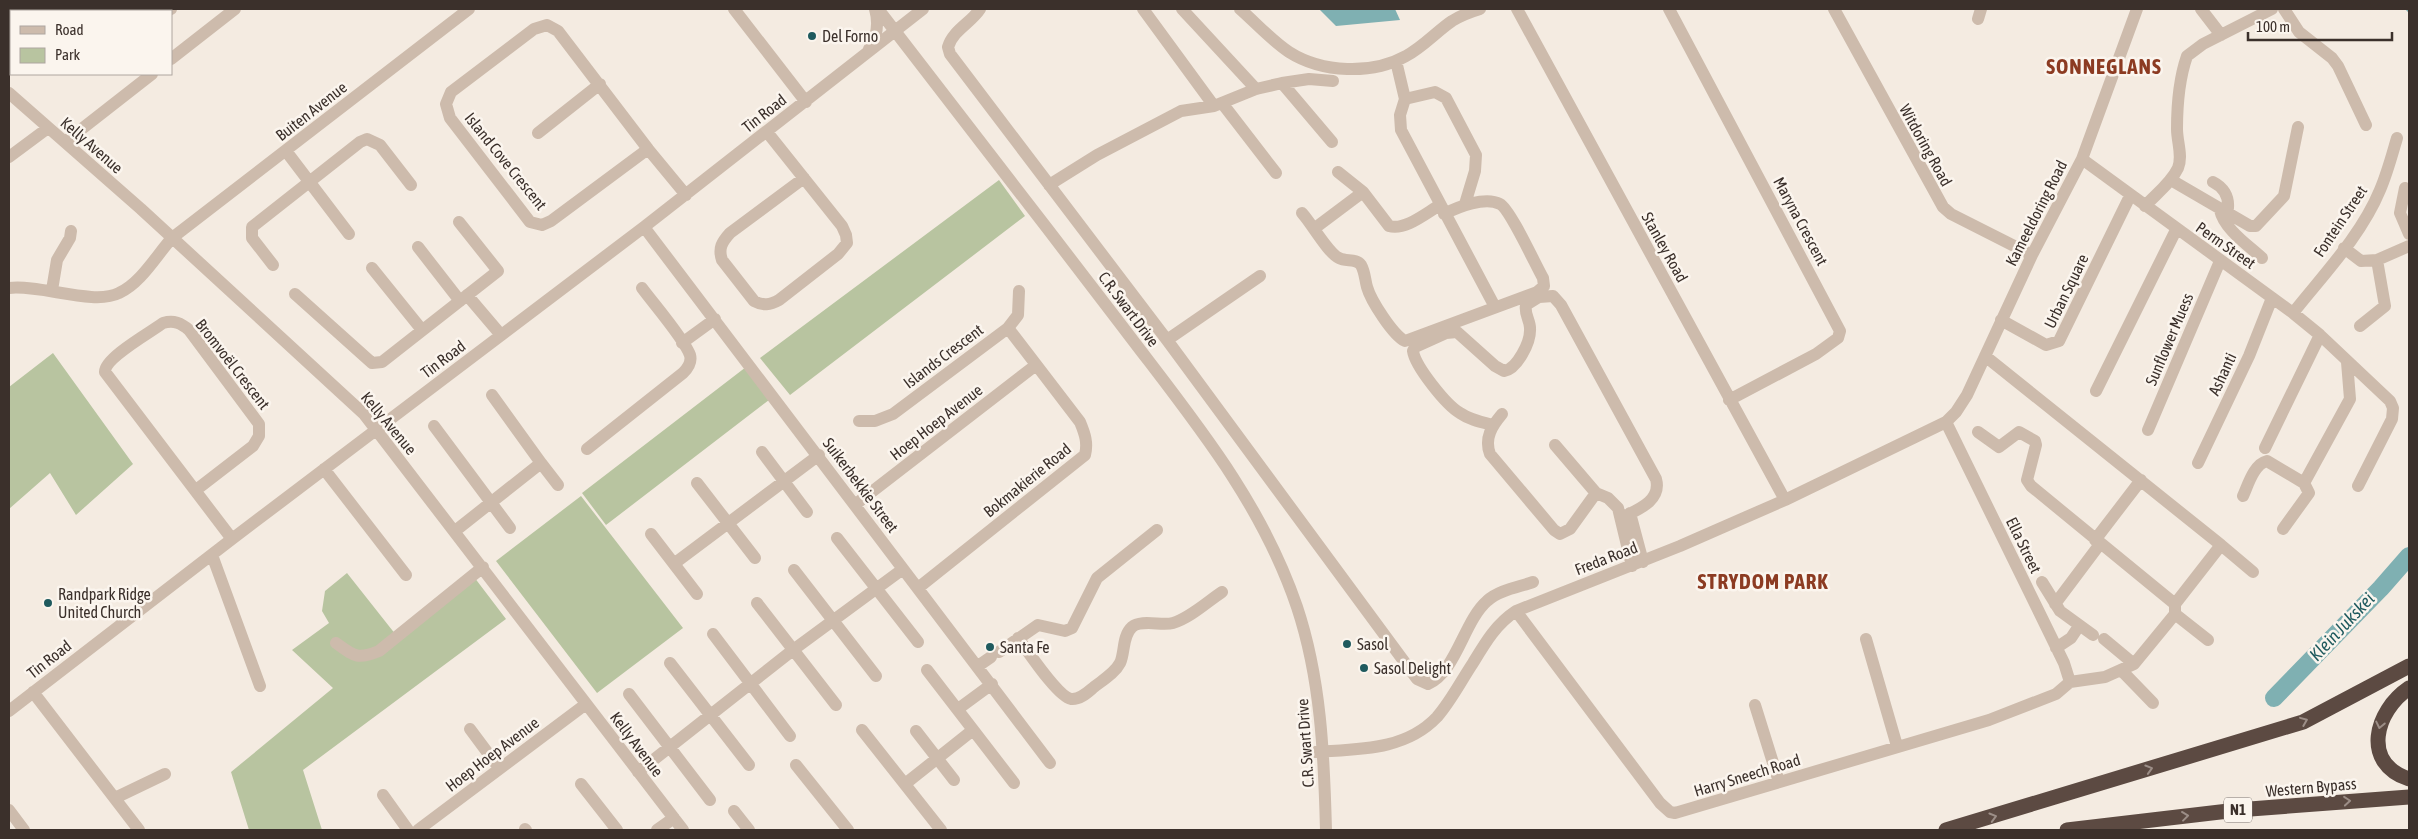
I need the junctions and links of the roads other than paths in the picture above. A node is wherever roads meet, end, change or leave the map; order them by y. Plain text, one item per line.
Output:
1 (235, 9) edge
2 (469, 9) edge
3 (734, 9) edge
4 (878, 9) edge
5 (923, 9) edge
6 (980, 9) edge
7 (1143, 9) edge
8 (1182, 9) edge
9 (1240, 9) edge
10 (1480, 9) edge
11 (1517, 9) edge
12 (1669, 9) edge
13 (1834, 9) edge
14 (2136, 9) edge
15 (2201, 9) edge
16 (2272, 9) edge
17 (2284, 9) edge
18 (910, 19) junction
19 (895, 31) junction
20 (2222, 35) junction
21 (866, 54) junction
22 (172, 58) edge
23 (1396, 61) junction
24 (151, 75) edge
25 (1333, 81) dead end
26 (1282, 83) junction
27 (600, 84) junction
28 (1256, 89) junction
29 (9, 93) edge
30 (1405, 99) junction
31 (806, 102) junction
32 (1218, 104) junction
33 (2366, 125) dead end
34 (2298, 127) dead end
35 (48, 128) junction
36 (767, 132) junction
37 (538, 133) dead end
38 (2397, 138) dead end
39 (65, 142) junction
40 (1332, 142) dead end
41 (648, 149) junction
42 (286, 151) junction
43 (9, 158) edge
44 (2082, 159) junction
45 (1338, 172) dead end
46 (1276, 173) dead end
47 (804, 178) junction
48 (2170, 180) junction
49 (308, 182) junction
50 (2213, 182) dead end
51 (1049, 184) junction
52 (411, 185) dead end
53 (2405, 188) dead end
54 (1363, 192) junction
55 (686, 195) junction
56 (2130, 196) junction
57 (1465, 204) junction
58 (2145, 206) junction
59 (1442, 210) junction
60 (2220, 210) junction
61 (1302, 213) dead end
62 (459, 222) dead end
63 (644, 227) junction
64 (1315, 228) junction
65 (2176, 230) junction
66 (71, 231) dead end
67 (349, 234) dead end
68 (2409, 234) edge
69 (172, 238) junction
70 (2409, 246) edge
71 (418, 248) dead end
72 (2344, 248) junction
73 (2032, 255) junction
74 (2262, 258) dead end
75 (2377, 260) junction
76 (2220, 261) junction
77 (273, 265) dead end
78 (372, 268) dead end
79 (1260, 276) dead end
80 (9, 288) edge
81 (642, 288) dead end
82 (52, 290) junction
83 (1019, 291) dead end
84 (295, 294) dead end
85 (464, 298) junction
86 (2272, 298) junction
87 (1495, 307) junction
88 (2293, 313) junction
89 (715, 318) junction
90 (2002, 320) junction
91 (2360, 326) dead end
92 (1008, 328) junction
93 (422, 330) junction
94 (501, 335) junction
95 (2320, 335) junction
96 (1167, 340) junction
97 (682, 343) junction
98 (1985, 356) junction
99 (2347, 362) junction
100 (1036, 365) junction
101 (2096, 391) dead end
102 (492, 395) dead end
103 (1729, 400) junction
104 (1502, 414) dead end
105 (859, 421) dead end
106 (1946, 422) junction
107 (1493, 425) junction
108 (434, 426) dead end
109 (378, 429) junction
110 (2148, 430) dead end
111 (1978, 432) dead end
112 (1554, 445) dead end
113 (2265, 448) dead end
114 (587, 449) dead end
115 (762, 452) dead end
116 (819, 455) junction
117 (2198, 463) dead end
118 (541, 464) junction
119 (324, 469) junction
120 (2141, 480) junction
121 (785, 482) junction
122 (697, 483) dead end
123 (2304, 483) junction
124 (558, 485) dead end
125 (2358, 486) dead end
126 (196, 490) junction
127 (1596, 492) junction
128 (2243, 496) dead end
129 (1785, 500) junction
130 (491, 502) junction
131 (856, 504) junction
132 (807, 512) dead end
133 (1626, 515) junction
134 (729, 524) junction
135 (510, 528) dead end
136 (2283, 529) dead end
137 (1157, 530) dead end
138 (455, 531) junction
139 (651, 534) dead end
140 (837, 538) dead end
141 (232, 539) junction
142 (2098, 542) junction
143 (2220, 545) junction
144 (212, 555) junction
145 (755, 558) dead end
146 (674, 563) junction
147 (1638, 564) junction
148 (483, 567) junction
149 (903, 569) junction
150 (794, 570) dead end
151 (2253, 572) dead end
152 (406, 575) dead end
153 (1533, 582) dead end
154 (2042, 582) dead end
155 (918, 588) junction
156 (877, 589) junction
157 (1222, 592) dead end
158 (697, 594) dead end
159 (757, 603) dead end
160 (2056, 604) junction
161 (2175, 609) junction
162 (1516, 611) junction
163 (833, 621) junction
164 (2079, 626) junction
165 (712, 634) dead end
166 (1018, 638) junction
167 (1866, 639) dead end
168 (2208, 640) dead end
169 (918, 642) dead end
170 (336, 643) dead end
171 (2056, 648) junction
172 (793, 650) junction
173 (670, 663) dead end
174 (2134, 664) junction
175 (978, 666) junction
176 (2409, 666) edge
177 (927, 670) dead end
178 (2122, 671) junction
179 (876, 676) dead end
180 (2070, 682) junction
181 (751, 684) junction
182 (992, 684) junction
183 (260, 686) dead end
184 (2409, 688) edge
185 (33, 692) junction
186 (629, 694) dead end
187 (2153, 703) dead end
188 (586, 704) junction
189 (836, 705) dead end
190 (1755, 705) dead end
191 (958, 709) junction
192 (9, 711) edge
193 (710, 714) junction
194 (470, 729) dead end
195 (862, 730) dead end
196 (973, 730) junction
197 (916, 732) dead end
198 (790, 736) dead end
199 (1897, 746) junction
200 (670, 747) junction
201 (1319, 751) junction
202 (937, 759) junction
203 (1050, 763) dead end
204 (749, 765) dead end
205 (796, 765) dead end
206 (499, 768) junction
207 (638, 772) junction
208 (165, 774) dead end
209 (2409, 779) edge
210 (954, 780) dead end
211 (1779, 782) junction
212 (1014, 783) dead end
213 (581, 784) dead end
214 (905, 784) junction
215 (383, 795) dead end
216 (2409, 797) edge
217 (115, 798) junction
218 (710, 800) dead end
219 (9, 810) edge
220 (734, 811) dead end
221 (674, 818) junction
222 (842, 828) edge
223 (24, 830) edge
224 (139, 830) edge
225 (408, 830) edge
226 (418, 830) edge
227 (617, 830) edge
228 (657, 830) edge
229 (683, 830) edge
230 (749, 830) edge
231 (941, 830) edge
232 (1319, 830) edge
233 (1326, 830) edge
234 (1946, 830) edge
235 (2067, 830) edge

1 - 22 street
2 - 42 street, Buiten Avenue
3 - 31 street
4 - 18 street
4 - 19 street, C.R. Swart Drive
4 - 21 street
5 - 18 street, Tin Road
6 - 51 street
7 - 32 street
8 - 28 street
9 - 23 street
10 - 23 street
11 - 103 street, Stanley Road
12 - 103 street, Maryna Crescent
13 - 73 street, Witdoring Road
14 - 44 street, Kameeldoring Road
15 - 20 street
16 - 20 street
17 - 33 street
18 - 19 street, Tin Road
19 - 21 street, Tin Road
19 - 201 street, C.R. Swart Drive
20 - 48 street
21 - 31 street, Tin Road
23 - 30 street
24 - 39 street
25 - 26 street
26 - 28 street
26 - 40 street
27 - 37 street
27 - 41 street, Island Cove Crescent
27 - 41 street, Island Cove Crescent
28 - 32 street
29 - 35 street, Kelly Avenue
30 - 57 street
30 - 59 street
31 - 36 street, Tin Road
32 - 46 street
32 - 51 street
34 - 60 street
35 - 39 street, Kelly Avenue
35 - 43 street
36 - 47 street
36 - 55 street, Tin Road
38 - 72 street, Fontein Street
39 - 69 street, Kelly Avenue
41 - 55 street, Island Cove Crescent
42 - 49 street
42 - 69 street, Buiten Avenue
44 - 56 street, Perm Street
44 - 73 street, Kameeldoring Road
45 - 54 street
47 - 47 street
48 - 58 street
48 - 60 street
49 - 52 street
49 - 67 street
49 - 77 street
50 - 60 street
51 - 96 street
53 - 68 street
54 - 59 street
54 - 64 street
55 - 63 street, Tin Road
56 - 58 street, Perm Street
56 - 90 street, Urban Square
57 - 59 street
57 - 87 street
58 - 65 street, Perm Street
59 - 87 street
60 - 74 street
61 - 64 street
62 - 85 street
63 - 89 street, Suikerbekkie Street
63 - 94 street, Tin Road
64 - 87 street
65 - 76 street, Perm Street
65 - 101 street
66 - 82 street
69 - 82 street, Buiten Avenue
69 - 109 street, Kelly Avenue
70 - 75 street
71 - 85 street
72 - 75 street
72 - 88 street, Fontein Street
73 - 90 street, Kameeldoring Road
75 - 91 street
76 - 86 street, Perm Street
76 - 110 street, Sunflower Muess
78 - 93 street
79 - 96 street
80 - 82 street, Buiten Avenue
81 - 97 street
83 - 92 street, Islands Crescent
84 - 93 street
85 - 93 street
85 - 94 street
86 - 88 street, Perm Street
86 - 117 street, Ashanti
88 - 95 street, Perm Street
89 - 97 street
89 - 116 street, Suikerbekkie Street
90 - 98 street, Kameeldoring Road
92 - 100 street, Bokmakierie Road
92 - 105 street, Islands Crescent
94 - 109 street, Tin Road
95 - 99 street, Perm Street
95 - 113 street
96 - 153 street
97 - 114 street
98 - 106 street, Kameeldoring Road
98 - 120 street
99 - 123 street
99 - 125 street, Perm Street
100 - 131 street, Hoep Hoep Avenue
100 - 155 street, Bokmakierie Road
102 - 118 street
103 - 129 street, Stanley Road
104 - 107 street
106 - 129 street, Freda Road
106 - 171 street, Ella Street
107 - 127 street
107 - 133 street
108 - 130 street
109 - 119 street, Tin Road
109 - 138 street, Kelly Avenue
111 - 142 street
112 - 127 street
115 - 121 street
116 - 121 street
116 - 131 street, Suikerbekkie Street
118 - 124 street
118 - 130 street
119 - 141 street, Tin Road
119 - 152 street
120 - 142 street
120 - 143 street
121 - 132 street
121 - 134 street
122 - 134 street
123 - 128 street
123 - 136 street
126 - 126 street, Bromvoël Crescent
126 - 141 street, Bromvoël Crescent
127 - 133 street
129 - 147 street, Freda Road
130 - 135 street
130 - 138 street
131 - 149 street, Suikerbekkie Street
133 - 147 street
134 - 145 street
134 - 146 street
137 - 166 street
138 - 148 street, Kelly Avenue
139 - 146 street
140 - 156 street
141 - 144 street, Tin Road
142 - 160 street
142 - 161 street
143 - 151 street
143 - 161 street
144 - 183 street
144 - 185 street, Tin Road
146 - 158 street
147 - 162 street, Freda Road
148 - 170 street
148 - 188 street, Kelly Avenue
149 - 155 street, Suikerbekkie Street
149 - 156 street
150 - 163 street
154 - 160 street
155 - 175 street, Suikerbekkie Street
156 - 163 street
156 - 169 street
157 - 166 street
159 - 172 street
160 - 164 street
161 - 168 street
161 - 174 street
162 - 201 street, Freda Road
162 - 211 street, Harry Sneech Road
163 - 172 street
163 - 179 street
164 - 171 street
164 - 174 street
165 - 181 street
166 - 175 street
167 - 199 street
171 - 180 street, Ella Street
172 - 181 street
172 - 189 street
173 - 193 street
174 - 178 street
175 - 182 street, Suikerbekkie Street
234 -> 176 highway
177 - 191 street
178 - 180 street
178 - 187 street
180 - 199 street, Harry Sneech Road
181 - 193 street
181 - 198 street
182 - 191 street
182 - 203 street, Suikerbekkie Street
184 -> 209 highway
185 - 192 street, Tin Road
185 - 217 street
186 - 200 street
188 - 206 street, Hoep Hoep Avenue
188 - 207 street, Kelly Avenue
190 - 211 street
191 - 196 street
193 - 200 street
193 - 204 street
194 - 206 street
195 - 214 street
196 - 202 street
196 - 212 street
197 - 202 street
199 - 211 street, Harry Sneech Road
200 - 207 street
200 - 218 street
201 - 232 street, C.R. Swart Drive
201 - 233 street, C.R. Swart Drive
202 - 210 street
202 - 214 street
205 - 222 street
206 - 226 street, Hoep Hoep Avenue
207 - 221 street, Kelly Avenue
208 - 217 street
213 - 227 street
214 - 231 street
215 - 225 street
235 -> 216 highway, Western Bypass / N1
217 - 224 street
219 - 223 street
220 - 230 street
221 - 228 street
221 - 229 street, Kelly Avenue

